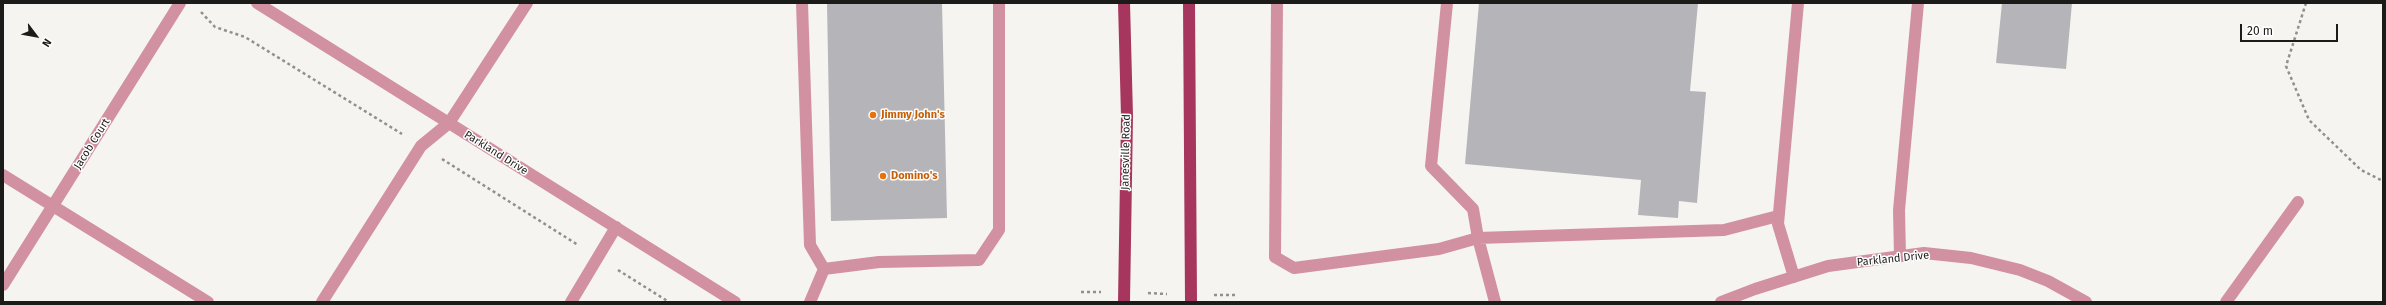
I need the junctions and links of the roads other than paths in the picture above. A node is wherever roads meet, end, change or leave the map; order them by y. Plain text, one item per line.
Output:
1 (180, 3) edge
2 (257, 3) edge
3 (526, 3) edge
4 (802, 3) edge
5 (999, 3) edge
6 (1124, 3) edge
7 (1189, 3) edge
8 (1277, 3) edge
9 (1447, 3) edge
10 (1798, 3) edge
11 (1918, 3) edge
12 (449, 123) junction
13 (3, 175) edge
14 (2298, 202) dead end
15 (53, 205) junction
16 (1778, 216) junction
17 (616, 227) junction
18 (1478, 238) junction
19 (1900, 256) junction
20 (824, 269) junction
21 (1794, 277) junction
22 (3, 285) edge
23 (1124, 297) edge
24 (1191, 298) edge
25 (208, 302) edge
26 (322, 302) edge
27 (571, 302) edge
28 (735, 302) edge
29 (810, 302) edge
30 (1495, 302) edge
31 (1721, 302) edge
32 (2086, 302) edge
33 (2226, 302) edge

1 - 15 street, Jacob Court
2 - 12 street, Parkland Drive
3 - 12 street
4 - 20 street
5 - 20 street
6 - 23 main road, Janesville Road
7 - 24 main road
8 - 18 street
9 - 18 street
10 - 16 street
11 - 19 street
12 - 17 street, Parkland Drive
12 - 26 street
13 - 15 street
14 - 33 street
15 - 22 street, Jacob Court
15 - 25 street
16 - 18 street
16 - 21 street
17 - 27 street
17 - 28 street, Parkland Drive
18 - 30 street
19 - 21 street, Parkland Drive
19 - 32 street, Parkland Drive
20 - 29 street
21 - 31 street, Parkland Drive

